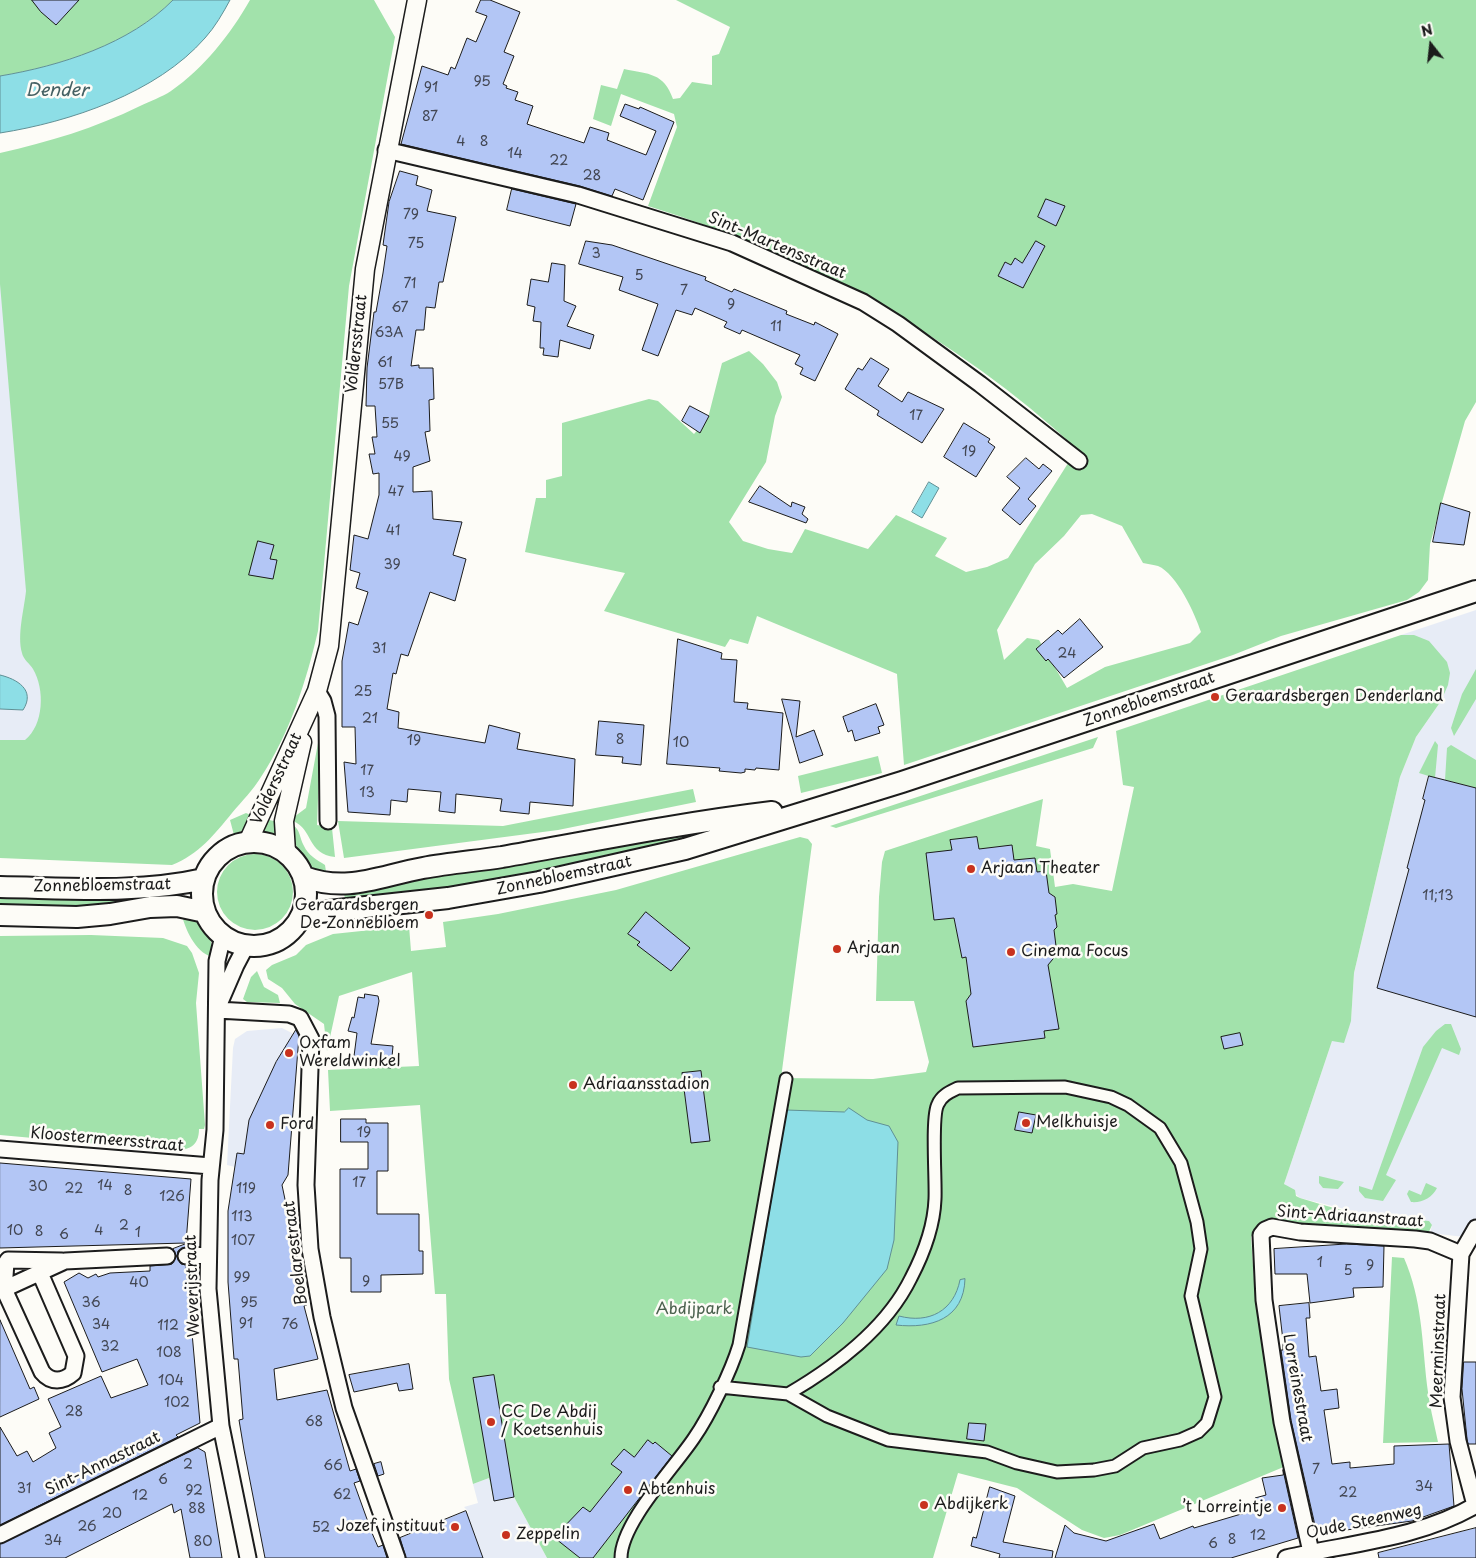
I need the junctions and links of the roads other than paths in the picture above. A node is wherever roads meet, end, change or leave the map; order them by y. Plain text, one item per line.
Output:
1 (417, 0) edge
2 (386, 150) junction
3 (1079, 461) dead end
4 (1476, 591) edge
5 (317, 691) junction
6 (306, 717) junction
7 (821, 806) junction
8 (328, 821) dead end
9 (700, 821) junction
10 (248, 842) junction
11 (700, 844) junction
12 (286, 852) junction
13 (304, 877) junction
14 (204, 879) junction
15 (0, 887) edge
16 (205, 912) junction
17 (0, 915) edge
18 (301, 918) junction
19 (223, 936) junction
20 (246, 946) junction
21 (217, 1010) junction
22 (786, 1079) dead end
23 (0, 1149) edge
24 (211, 1166) junction
25 (1476, 1228) edge
26 (1265, 1230) joint
27 (1461, 1254) junction
28 (207, 1255) junction
29 (166, 1256) dead end
30 (186, 1256) dead end
31 (65, 1261) junction
32 (40, 1273) junction
33 (2, 1290) edge
34 (720, 1387) junction
35 (788, 1394) junction
36 (220, 1426) junction
37 (1476, 1505) edge
38 (0, 1535) edge
39 (622, 1552) edge
40 (1311, 1552) junction
41 (248, 1558) edge
42 (397, 1558) edge
43 (614, 1558) edge
44 (1286, 1558) edge

1 - 2 street, Voldersstraat
2 - 3 street, Sint-Martensstraat
2 - 5 street, Voldersstraat
4 - 7 main road, Zonnebloemstraat
5 - 6 street, Voldersstraat
5 - 8 street, Voldersstraat
6 - 10 street, Voldersstraat
6 - 12 street, Voldersstraat
7 - 9 main road, Zonnebloemstraat
7 - 11 main road, Zonnebloemstraat
9 - 11 main road
9 - 13 main road, Zonnebloemstraat
10 - 12 main road
10 - 14 main road
11 - 18 main road, Zonnebloemstraat
12 - 13 main road
13 - 18 main road
14 - 15 main road, Zonnebloemstraat
14 - 16 main road
16 - 17 main road, Zonnebloemstraat
16 - 19 main road
18 - 20 main road
19 - 20 main road
19 - 21 street, Weverijstraat
20 - 21 street, Weverijstraat
21 - 24 street, Weverijstraat
21 - 42 street, Boelarestraat
22 - 34 street
23 - 24 street, Kloostermeersstraat
24 - 28 street, Weverijstraat
25 - 27 street, Meerminstraat
26 - 27 street, Sint-Adriaanstraat
26 - 40 street, Lorreinestraat
27 - 37 street, Meerminstraat
28 - 30 street
28 - 36 street, Weverijstraat
29 - 31 street
31 - 32 street
31 - 33 street
32 - 33 street
32 - 33 street
34 - 35 street
34 - 39 street
35 - 35 street
36 - 38 street, Sint-Annastraat
36 - 41 street, Weverijstraat
37 - 40 street, Oude Steenweg
39 - 43 street
40 - 44 street, Oude Steenweg

